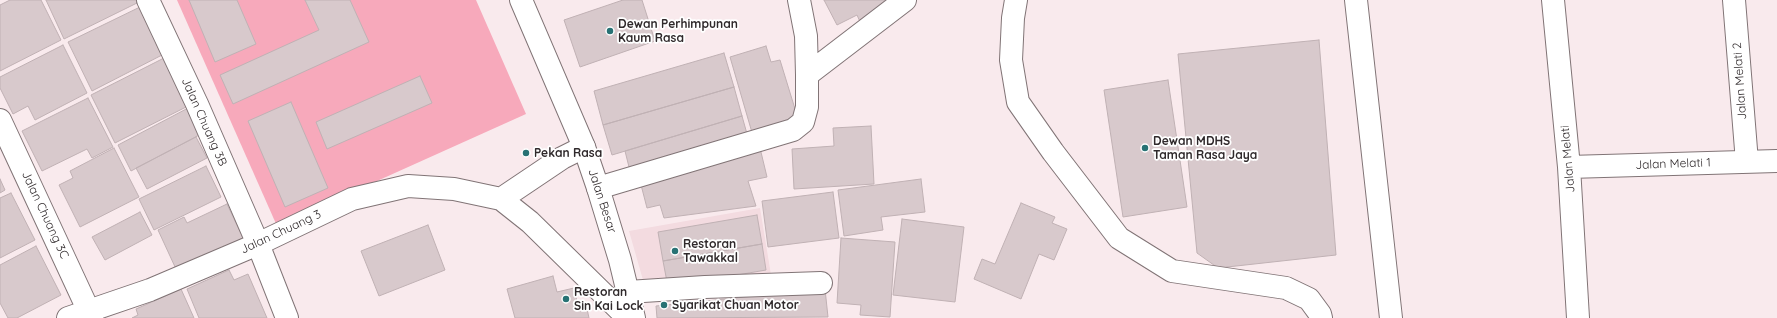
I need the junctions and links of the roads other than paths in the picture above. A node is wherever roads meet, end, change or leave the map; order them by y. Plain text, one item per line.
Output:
1 (148, 0) edge
2 (521, 0) edge
3 (799, 0) edge
4 (905, 0) edge
5 (1016, 0) edge
6 (1356, 0) edge
7 (1553, 0) edge
8 (1734, 0) edge
9 (807, 75) junction
10 (0, 120) edge
11 (584, 147) junction
12 (1777, 161) edge
13 (1746, 162) junction
14 (1569, 167) junction
15 (598, 188) junction
16 (501, 199) junction
17 (258, 244) junction
18 (821, 283) dead end
19 (628, 292) junction
20 (91, 314) edge
21 (68, 318) edge
22 (287, 318) edge
23 (628, 318) edge
24 (634, 318) edge
25 (1321, 318) edge
26 (1391, 318) edge
27 (1578, 318) edge

1 - 17 street, Jalan Chuang 3B
2 - 11 street, Jalan Besar
3 - 9 street
4 - 9 street
5 - 25 street
6 - 26 street
7 - 14 street, Jalan Melati
8 - 13 street, Jalan Melati 2
9 - 15 street
10 - 20 street, Jalan Chuang 3C
11 - 15 street, Jalan Besar
11 - 16 street
12 - 13 street, Jalan Melati 1
13 - 14 street, Jalan Melati 1
14 - 27 street, Jalan Melati
15 - 19 street, Jalan Besar
16 - 17 street, Jalan Chuang 3
16 - 23 street
17 - 20 street, Jalan Chuang 3
17 - 22 street, Jalan Chuang 3B
18 - 19 street
19 - 24 street, Jalan Besar
20 - 21 street, Jalan Chuang 3

